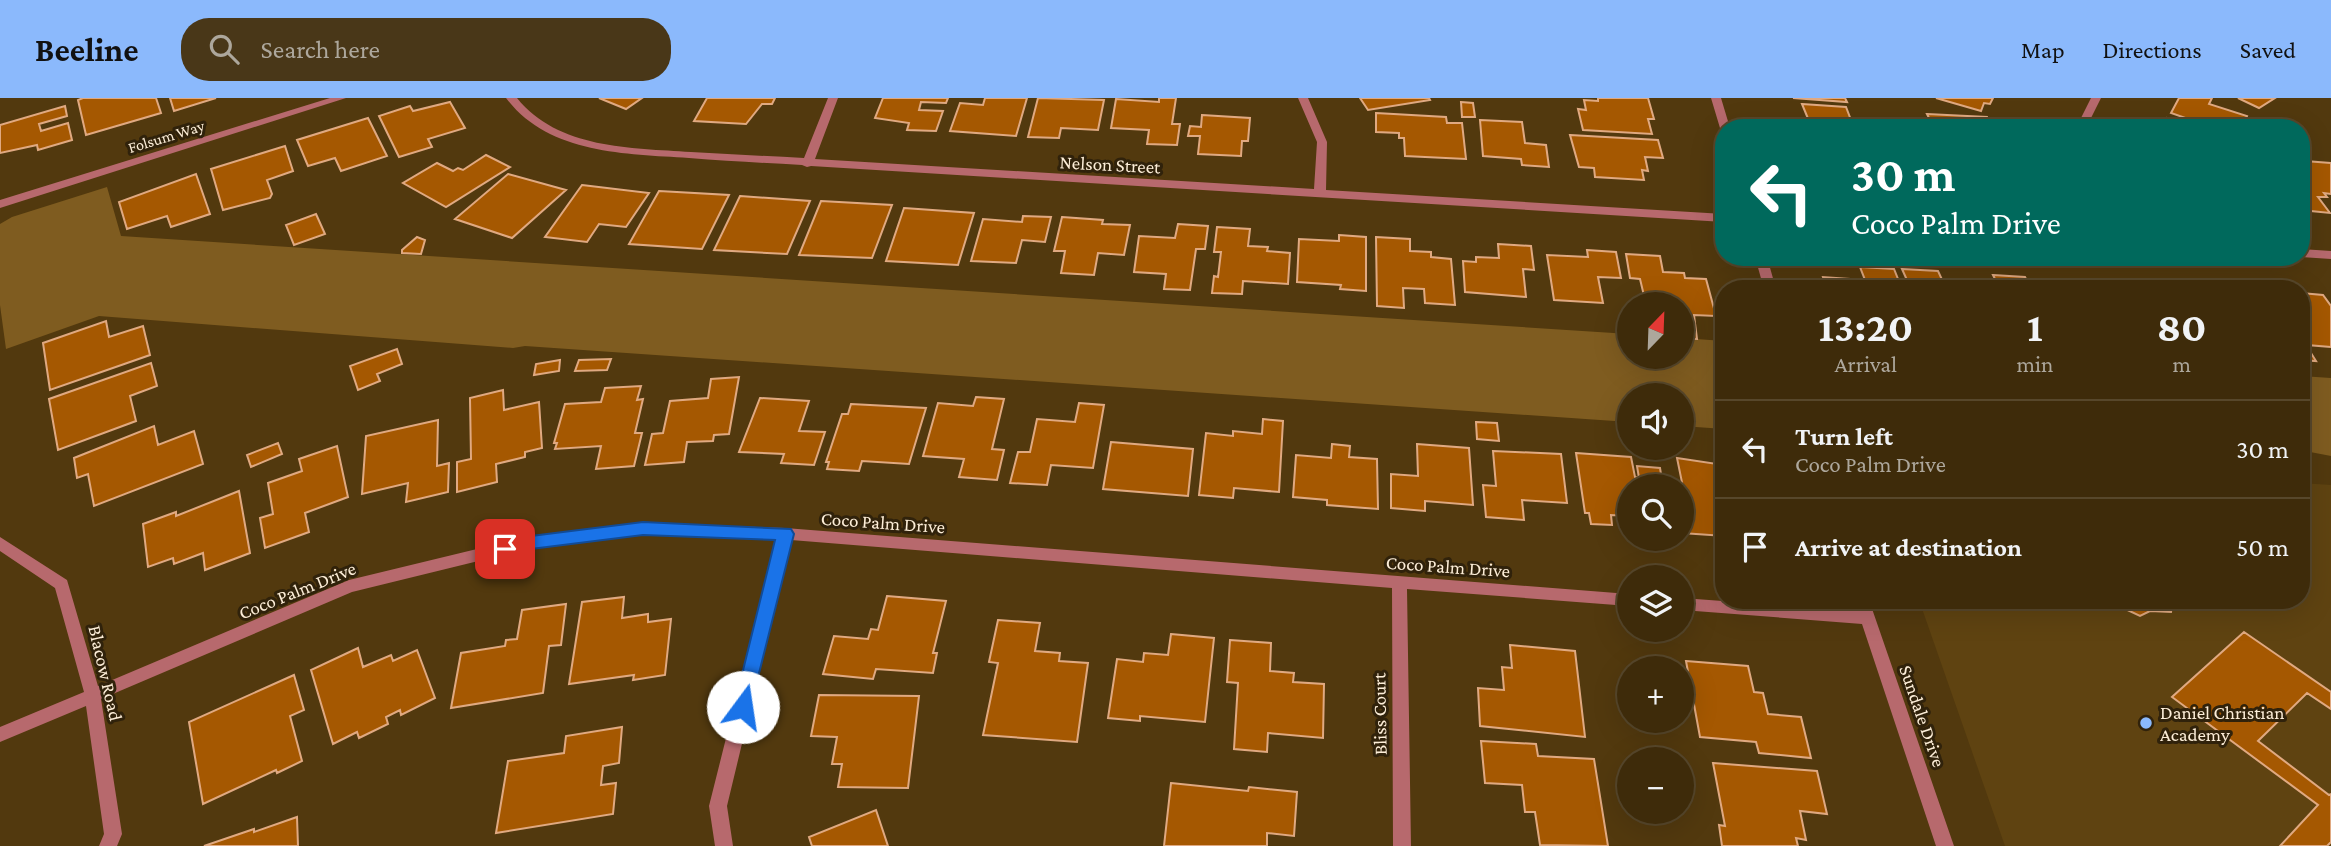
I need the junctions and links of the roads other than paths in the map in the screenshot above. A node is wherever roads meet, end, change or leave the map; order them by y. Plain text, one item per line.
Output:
1 (341, 98) edge
2 (511, 98) edge
3 (833, 98) edge
4 (1303, 98) edge
5 (1716, 98) edge
6 (2096, 98) edge
7 (1722, 119) edge
8 (2086, 119) edge
9 (807, 164) junction
10 (1320, 194) junction
11 (0, 204) edge
12 (1715, 217) edge
13 (2310, 254) edge
14 (2331, 255) edge
15 (785, 534) junction
16 (0, 543) edge
17 (1399, 582) junction
18 (1617, 599) edge
19 (1694, 605) edge
20 (1715, 606) edge
21 (1748, 609) edge
22 (1864, 609) edge
23 (1867, 618) junction
24 (93, 696) junction
25 (0, 736) edge
26 (108, 846) edge
27 (724, 846) edge
28 (1402, 846) edge
29 (1945, 846) edge

1 - 11 street, Folsum Way
2 - 9 street, Nelson Street
3 - 9 street
4 - 10 street
5 - 7 street
6 - 8 street
9 - 10 street, Nelson Street
10 - 12 street, Nelson Street
13 - 14 street
15 - 17 street, Coco Palm Drive
15 - 24 street, Coco Palm Drive
15 - 27 street
16 - 24 street, Blacow Road
17 - 18 street, Coco Palm Drive
17 - 28 street, Bliss Court
19 - 20 street
21 - 23 street
22 - 23 street, Sundale Drive
23 - 29 street, Sundale Drive
24 - 25 street, Coco Palm Drive
24 - 26 street, Blacow Road

